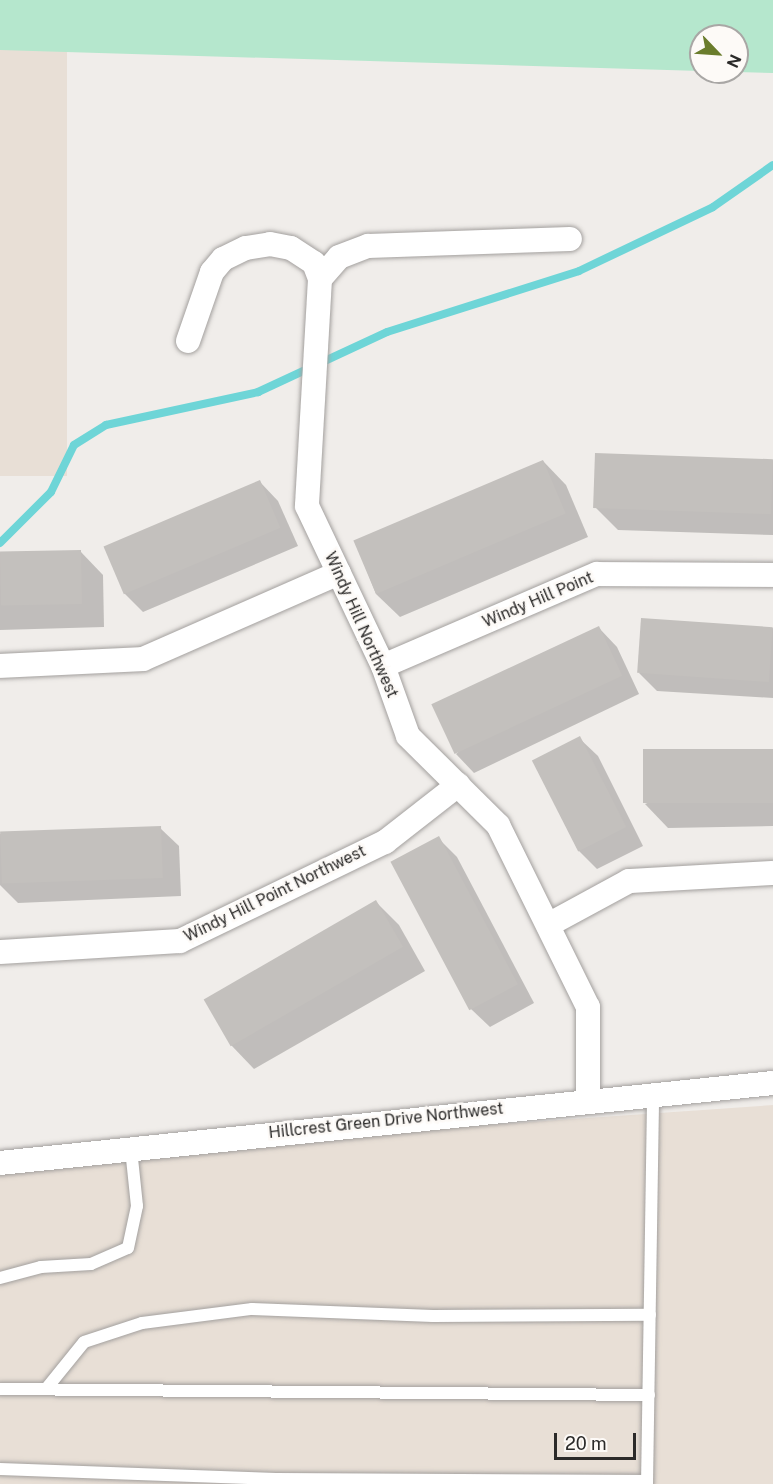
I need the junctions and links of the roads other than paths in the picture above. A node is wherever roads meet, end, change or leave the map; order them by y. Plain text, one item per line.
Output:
1 (570, 239) dead end
2 (320, 279) junction
3 (188, 341) dead end
4 (339, 573) junction
5 (773, 575) edge
6 (0, 666) edge
7 (383, 666) junction
8 (458, 785) junction
9 (773, 873) edge
10 (548, 925) junction
11 (0, 952) edge
12 (773, 1083) edge
13 (653, 1093) junction
14 (588, 1099) junction
15 (131, 1149) junction
16 (0, 1163) edge
17 (0, 1278) edge
18 (650, 1315) junction
19 (0, 1389) edge
20 (46, 1389) junction
21 (649, 1395) junction
22 (0, 1469) edge
23 (647, 1482) edge

1 - 2 street
2 - 3 street
2 - 4 street, Windy Hill Northwest
4 - 6 street
4 - 7 street, Windy Hill Northwest
5 - 7 street, Windy Hill Point
7 - 8 street, Windy Hill Northwest
8 - 10 street, Windy Hill Northwest
8 - 11 street, Windy Hill Point Northwest
9 - 10 street
10 - 14 street, Windy Hill Northwest
12 - 13 street, Hillcrest Green Drive Northwest
13 - 14 street, Hillcrest Green Drive Northwest
13 - 18 lane
14 - 15 street, Hillcrest Green Drive Northwest
15 - 16 street, Hillcrest Green Drive Northwest
15 - 17 lane
18 - 20 lane
18 - 21 lane
19 - 20 lane
20 - 21 lane
21 - 23 lane
22 - 23 lane

